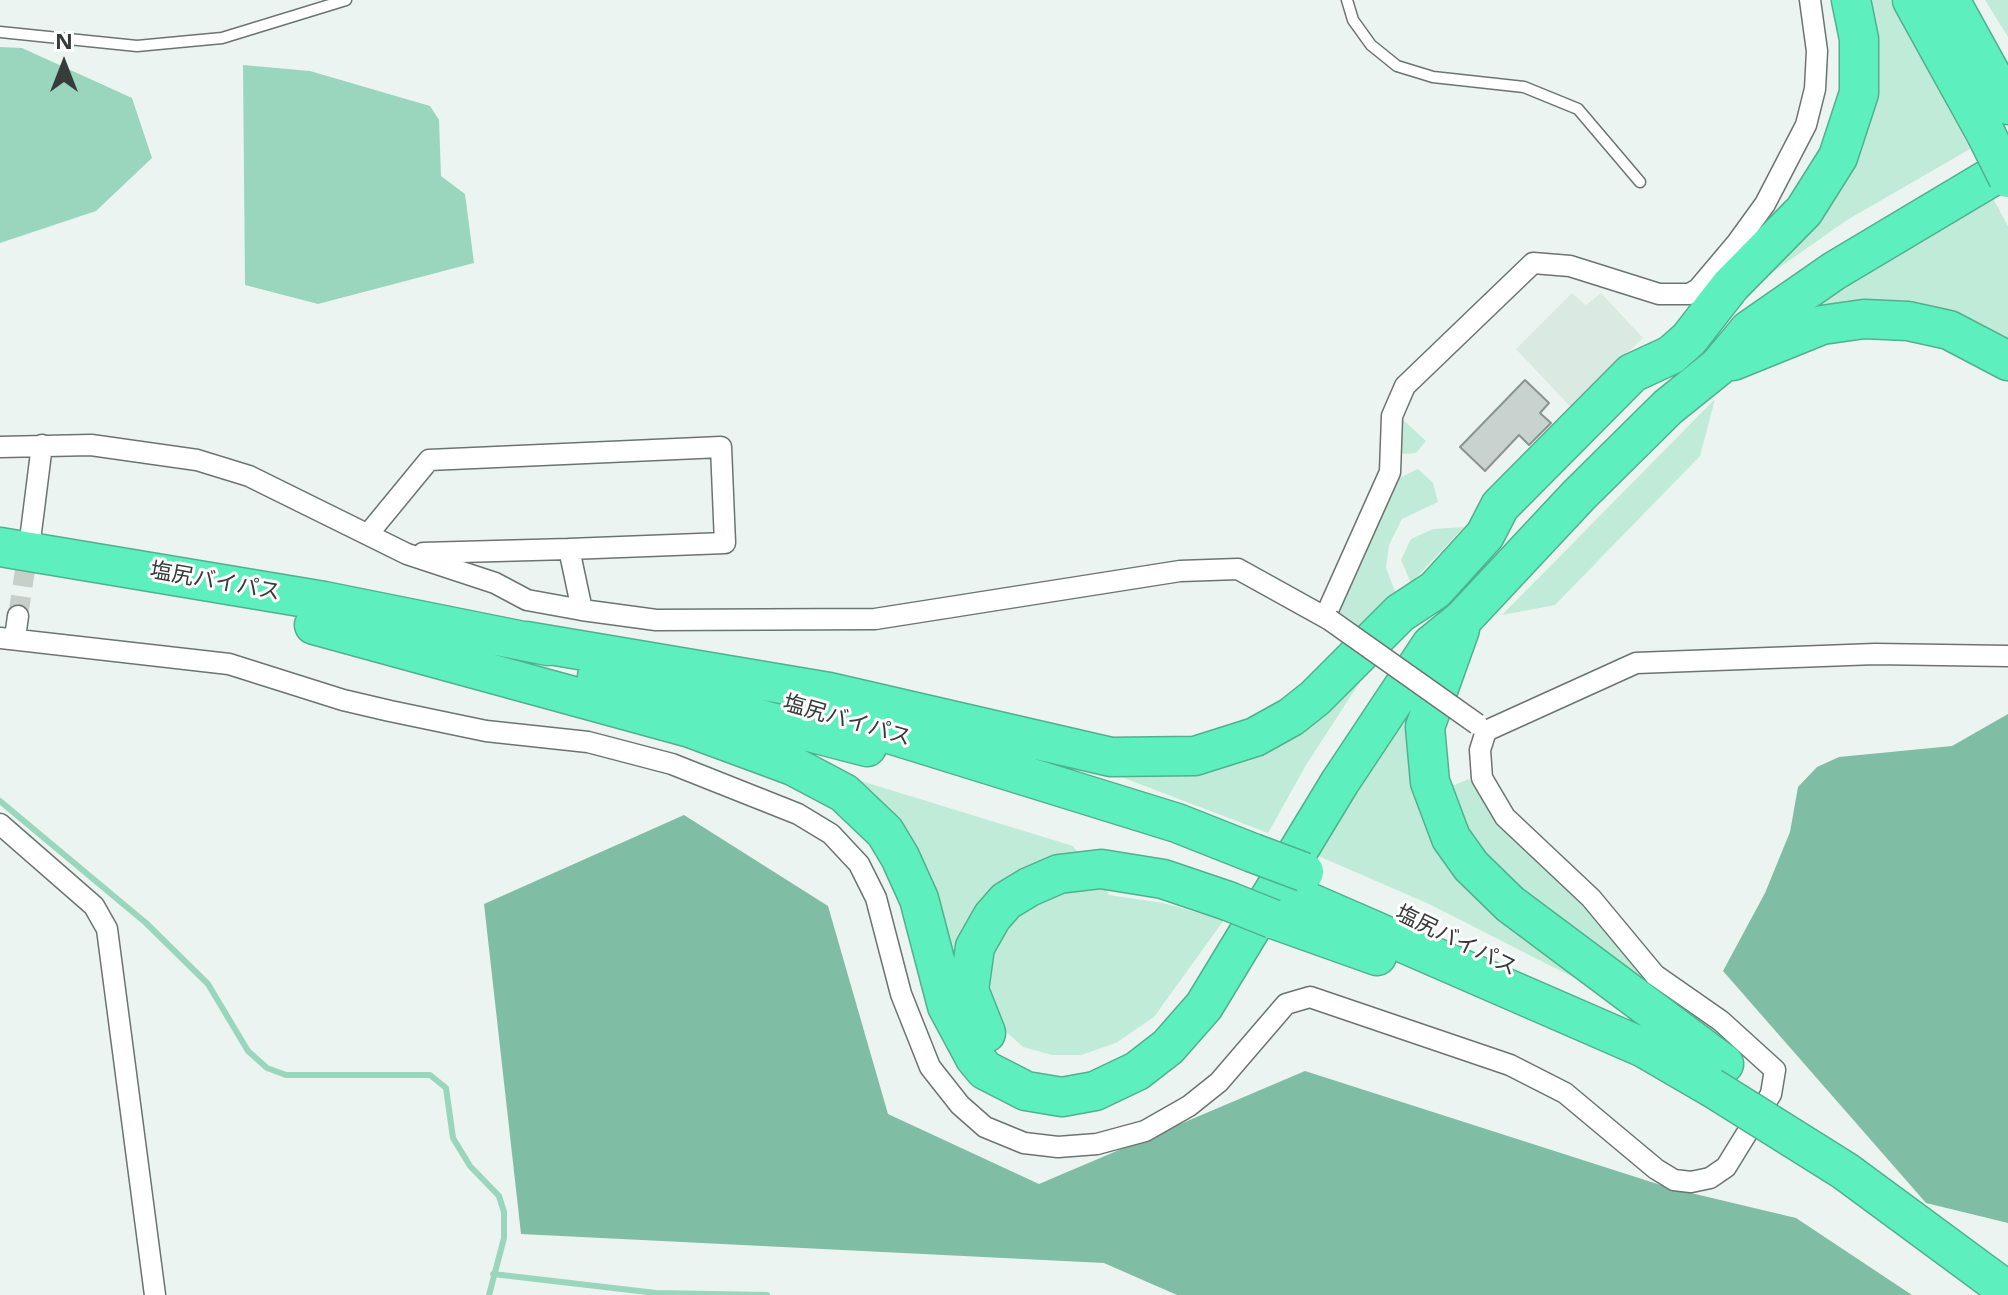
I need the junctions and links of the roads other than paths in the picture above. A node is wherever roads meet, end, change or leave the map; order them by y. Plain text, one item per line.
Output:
1 (346, 0) edge
2 (1347, 0) edge
3 (1810, 0) edge
4 (1851, 0) edge
5 (1912, 0) edge
6 (1950, 0) edge
7 (1970, 0) edge
8 (0, 32) edge
9 (2008, 62) edge
10 (2001, 129) edge
11 (2008, 167) edge
12 (2008, 178) edge
13 (1640, 182) dead end
14 (1680, 347) junction
15 (2008, 361) edge
16 (1708, 374) junction
17 (42, 445) junction
18 (0, 447) edge
19 (369, 533) junction
20 (15, 544) edge
21 (569, 549) junction
22 (407, 554) junction
23 (0, 573) edge
24 (1435, 590) junction
25 (582, 610) junction
26 (18, 616) tunnel mouth
27 (1327, 618) junction
28 (1463, 619) junction
29 (314, 625) junction
30 (8, 638) edge
31 (526, 641) junction
32 (2008, 656) edge
33 (1481, 728) junction
34 (0, 824) edge
35 (1240, 876) junction
36 (1289, 895) junction
37 (1707, 1074) junction
38 (2006, 1283) edge
39 (155, 1295) edge

1 - 8 lane
2 - 13 lane
3 - 27 street
4 - 14 highway
5 - 10 highway
6 - 10 highway
7 - 9 highway
10 - 12 highway, bridge
10 - 14 highway
11 - 16 highway
14 - 24 highway
15 - 16 highway
16 - 28 highway
17 - 18 street
17 - 19 street
17 - 20 street
19 - 21 street
19 - 22 street
20 - 31 highway, 塩尻バイパス
21 - 22 street
21 - 25 street
22 - 25 street
23 - 29 highway, 塩尻バイパス
24 - 31 highway
24 - 35 highway
25 - 27 street
26 - 30 street
27 - 33 street, bridge
28 - 29 highway
28 - 37 highway
29 - 35 highway, 塩尻バイパス
30 - 33 street
31 - 35 highway, 塩尻バイパス
32 - 33 street
34 - 39 street
35 - 36 highway, bridge
35 - 36 highway, 塩尻バイパス, bridge
36 - 37 highway
36 - 37 highway, 塩尻バイパス
37 - 38 highway

